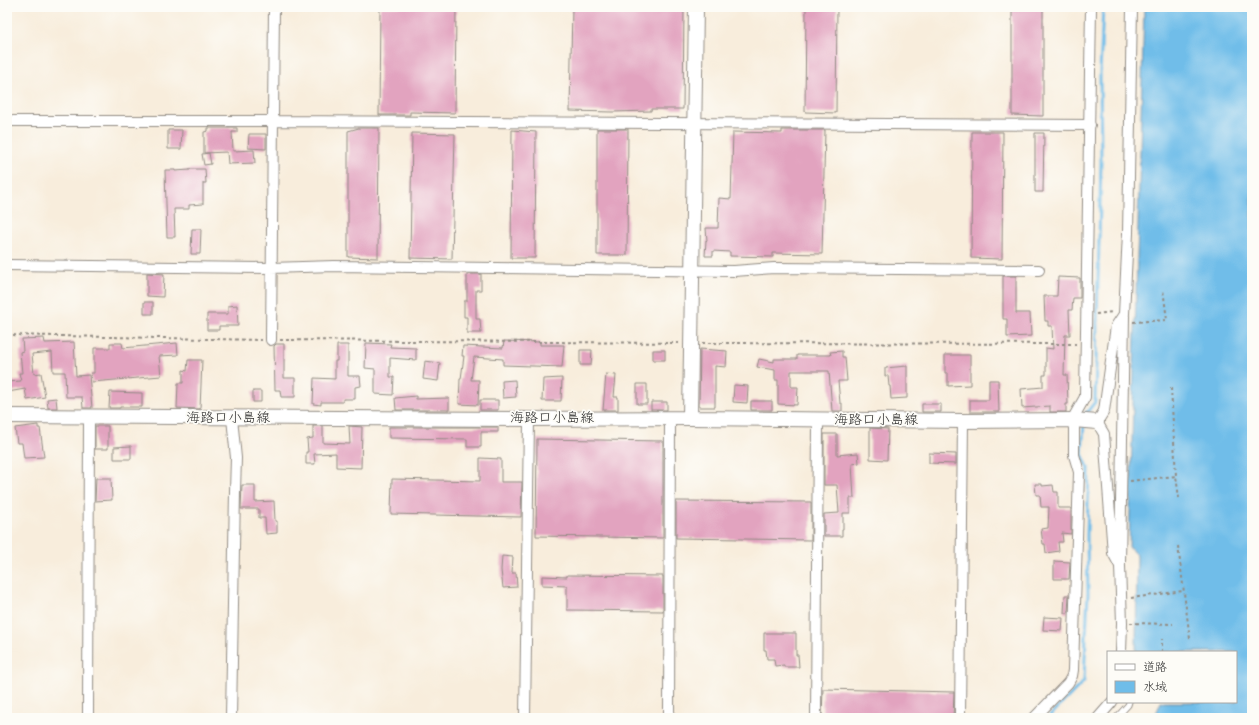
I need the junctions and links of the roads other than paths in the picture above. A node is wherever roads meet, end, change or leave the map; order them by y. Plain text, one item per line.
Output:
1 (274, 7) edge
2 (696, 7) edge
3 (1091, 7) edge
4 (1132, 7) edge
5 (7, 121) edge
6 (272, 121) junction
7 (694, 122) junction
8 (1090, 126) junction
9 (7, 265) edge
10 (271, 268) junction
11 (1039, 270) dead end
12 (691, 271) junction
13 (1124, 313) junction
14 (270, 340) road end
15 (7, 416) edge
16 (89, 417) junction
17 (232, 418) junction
18 (670, 418) junction
19 (690, 418) junction
20 (529, 419) junction
21 (818, 420) junction
22 (963, 421) junction
23 (1082, 421) junction
24 (1120, 566) junction
25 (1121, 640) junction
26 (1121, 651) edge
27 (1126, 651) edge
28 (1111, 703) edge
29 (1129, 703) edge
30 (88, 718) edge
31 (231, 718) edge
32 (525, 718) edge
33 (669, 718) edge
34 (816, 718) edge
35 (960, 718) edge
36 (1034, 718) edge
37 (1098, 718) edge
38 (1116, 718) edge

1 - 6 street
2 - 7 main road
3 - 8 street
4 - 13 street
5 - 6 street
6 - 7 street
6 - 10 street
7 - 8 street
7 - 12 main road
8 - 23 street
9 - 10 street
10 - 12 street
10 - 14 street
11 - 12 street
12 - 19 main road
13 - 23 street
13 - 24 street
15 - 16 main road, 海路口小島線
16 - 17 main road, 海路口小島線
16 - 30 street
17 - 20 main road, 海路口小島線
17 - 31 street
18 - 19 main road, 海路口小島線
18 - 20 main road, 海路口小島線
18 - 33 street
19 - 21 main road, 海路口小島線
20 - 32 street
21 - 22 main road, 海路口小島線
21 - 34 street
22 - 23 main road, 海路口小島線
22 - 35 street
23 - 24 street
23 - 36 street
24 - 25 street
25 - 26 street
25 - 27 lane
28 - 37 street
29 - 38 lane

